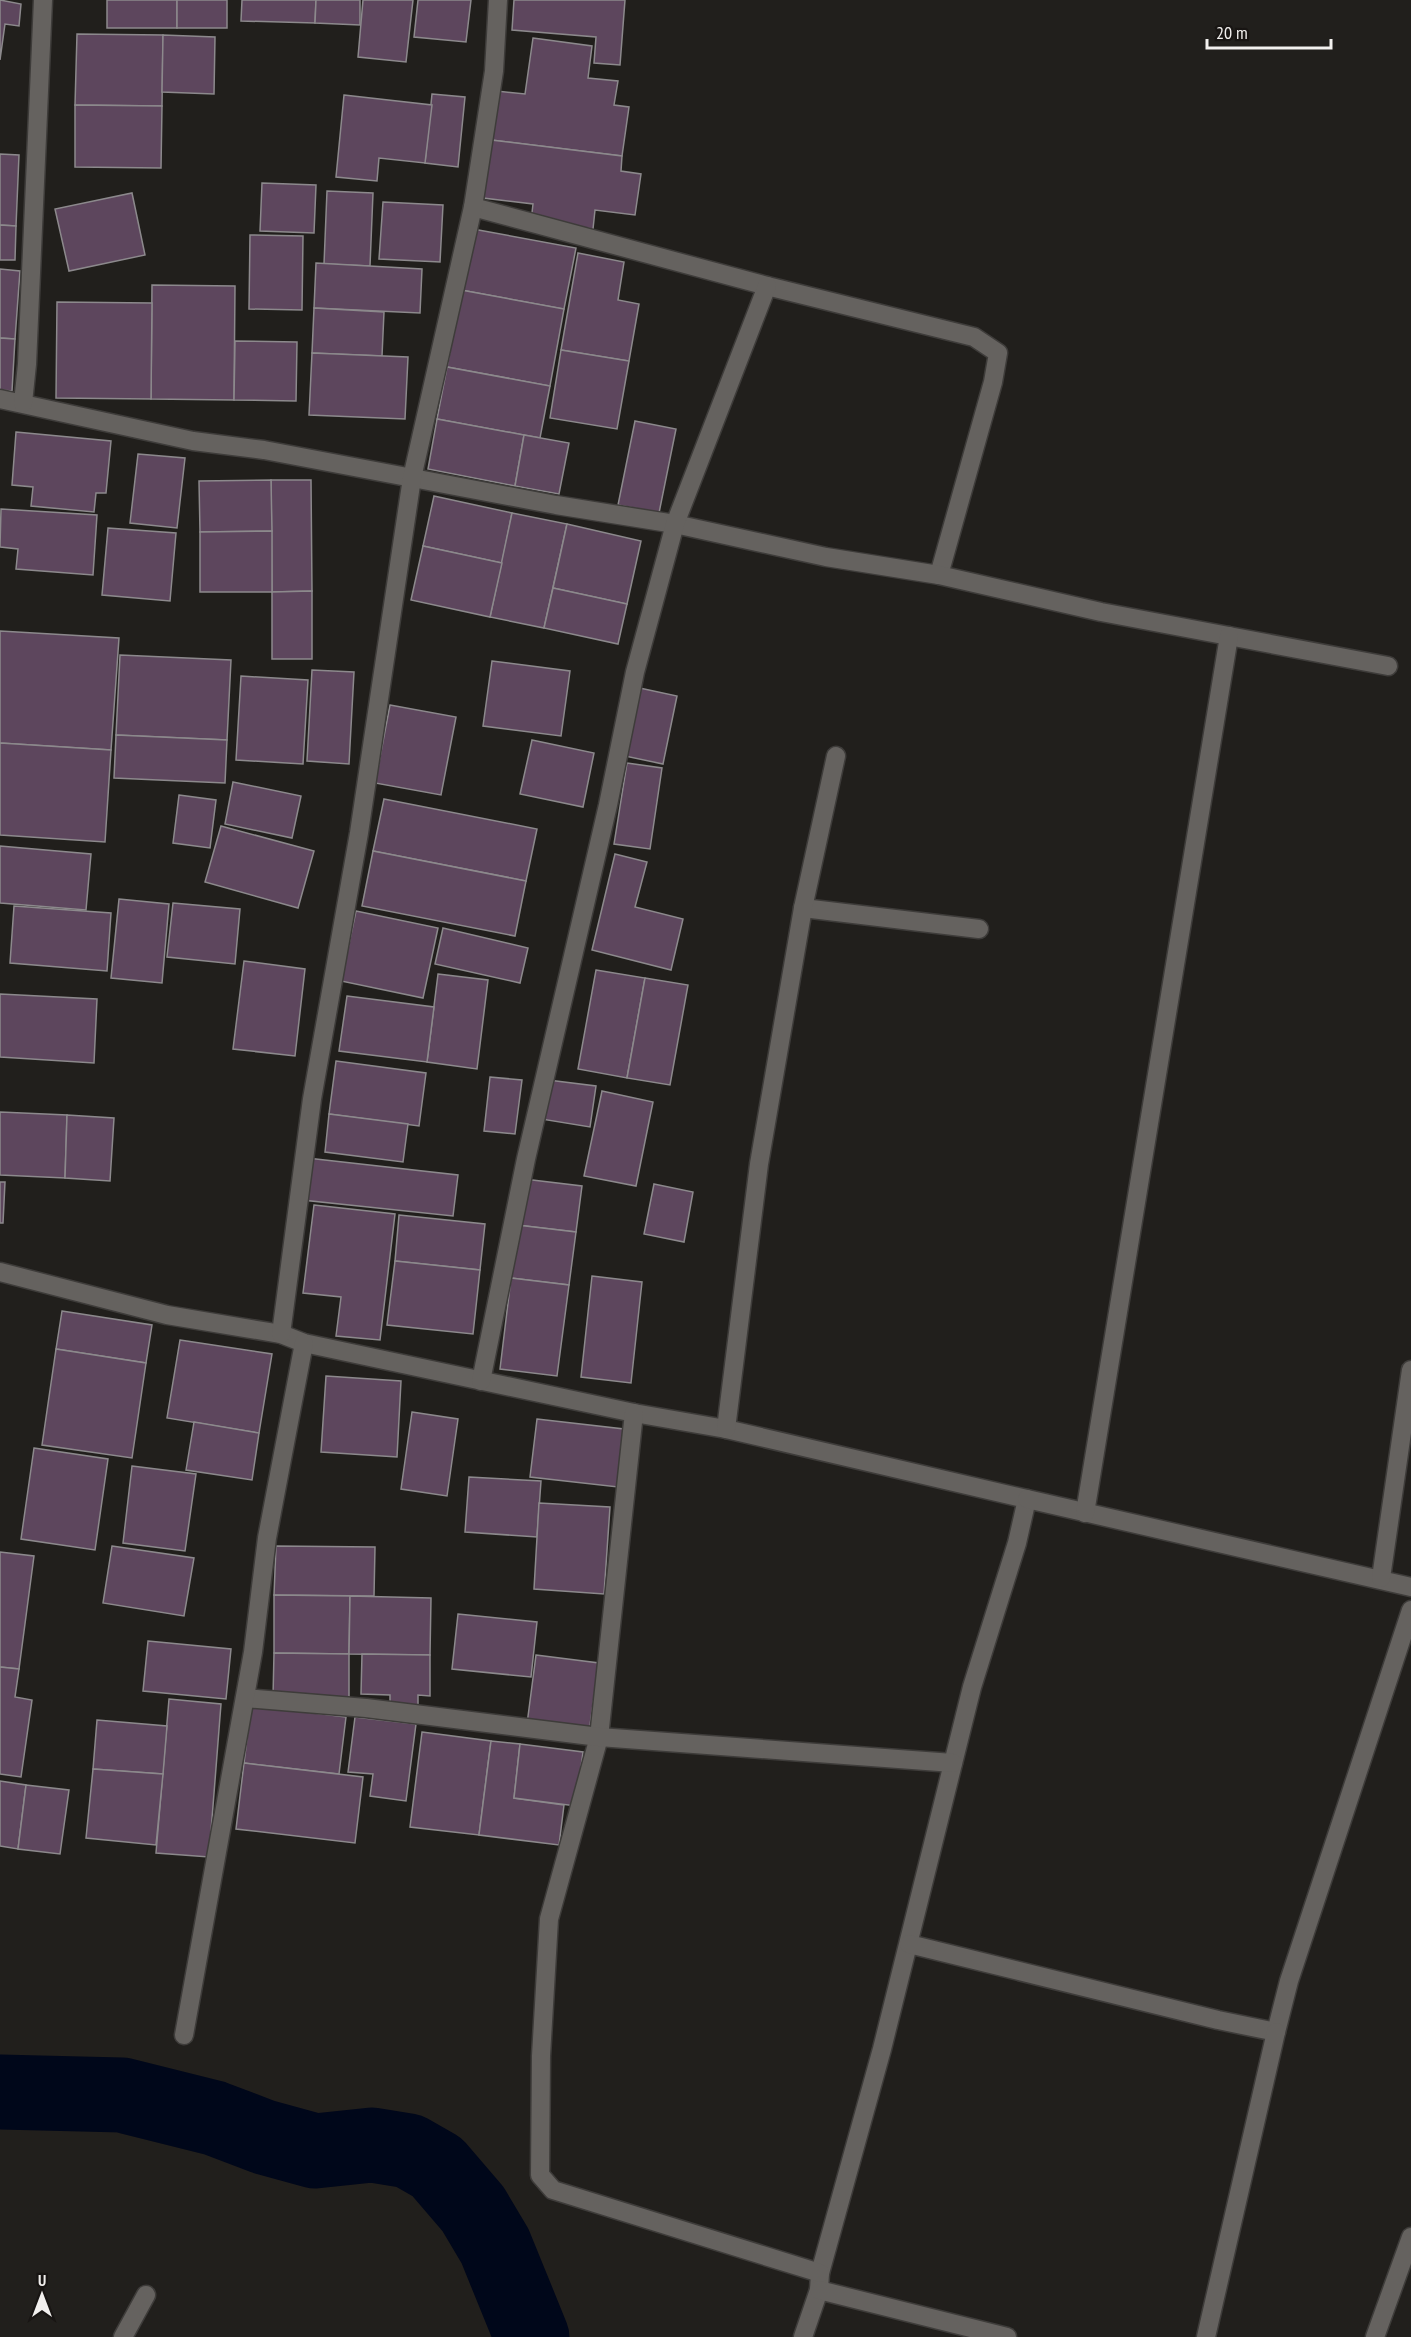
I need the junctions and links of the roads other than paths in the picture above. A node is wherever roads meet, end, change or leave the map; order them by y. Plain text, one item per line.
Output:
1 (44, 0) edge
2 (498, 0) edge
3 (474, 207) junction
4 (767, 286) junction
5 (0, 399) edge
6 (23, 403) junction
7 (412, 478) junction
8 (675, 524) junction
9 (939, 575) junction
10 (1229, 636) junction
11 (1388, 666) dead end
12 (837, 756) dead end
13 (803, 908) junction
14 (979, 929) dead end
15 (0, 1272) edge
16 (281, 1334) junction
17 (304, 1343) junction
18 (1411, 1370) edge
19 (481, 1381) junction
20 (634, 1413) junction
21 (726, 1429) junction
22 (1027, 1499) junction
23 (1085, 1513) junction
24 (1381, 1578) junction
25 (1411, 1587) edge
26 (1411, 1610) edge
27 (245, 1698) junction
28 (599, 1737) junction
29 (953, 1763) junction
30 (909, 1944) junction
31 (1276, 2032) junction
32 (184, 2035) dead end
33 (1411, 2237) edge
34 (819, 2282) junction
35 (146, 2295) dead end
36 (123, 2337) edge
37 (802, 2337) edge
38 (1007, 2337) edge
39 (1206, 2337) edge
40 (1375, 2337) edge

1 - 6 street
2 - 3 street
3 - 4 street
3 - 7 street
4 - 8 street
4 - 9 street
5 - 6 street
6 - 7 street
7 - 8 street
7 - 16 street
8 - 9 street
8 - 19 street
9 - 10 street
10 - 11 street
10 - 23 street
12 - 13 street
13 - 14 street
13 - 21 street
15 - 16 street
16 - 17 street
17 - 19 street
17 - 27 street
18 - 24 street
19 - 20 street
20 - 21 street
20 - 28 street
21 - 22 street
22 - 23 street
22 - 29 street
23 - 24 street
24 - 25 street
26 - 31 street
27 - 28 street
27 - 32 street
28 - 29 street
28 - 34 street
29 - 30 street
30 - 31 street
30 - 34 street
31 - 39 street
33 - 40 street
34 - 37 street
34 - 38 street
35 - 36 street

